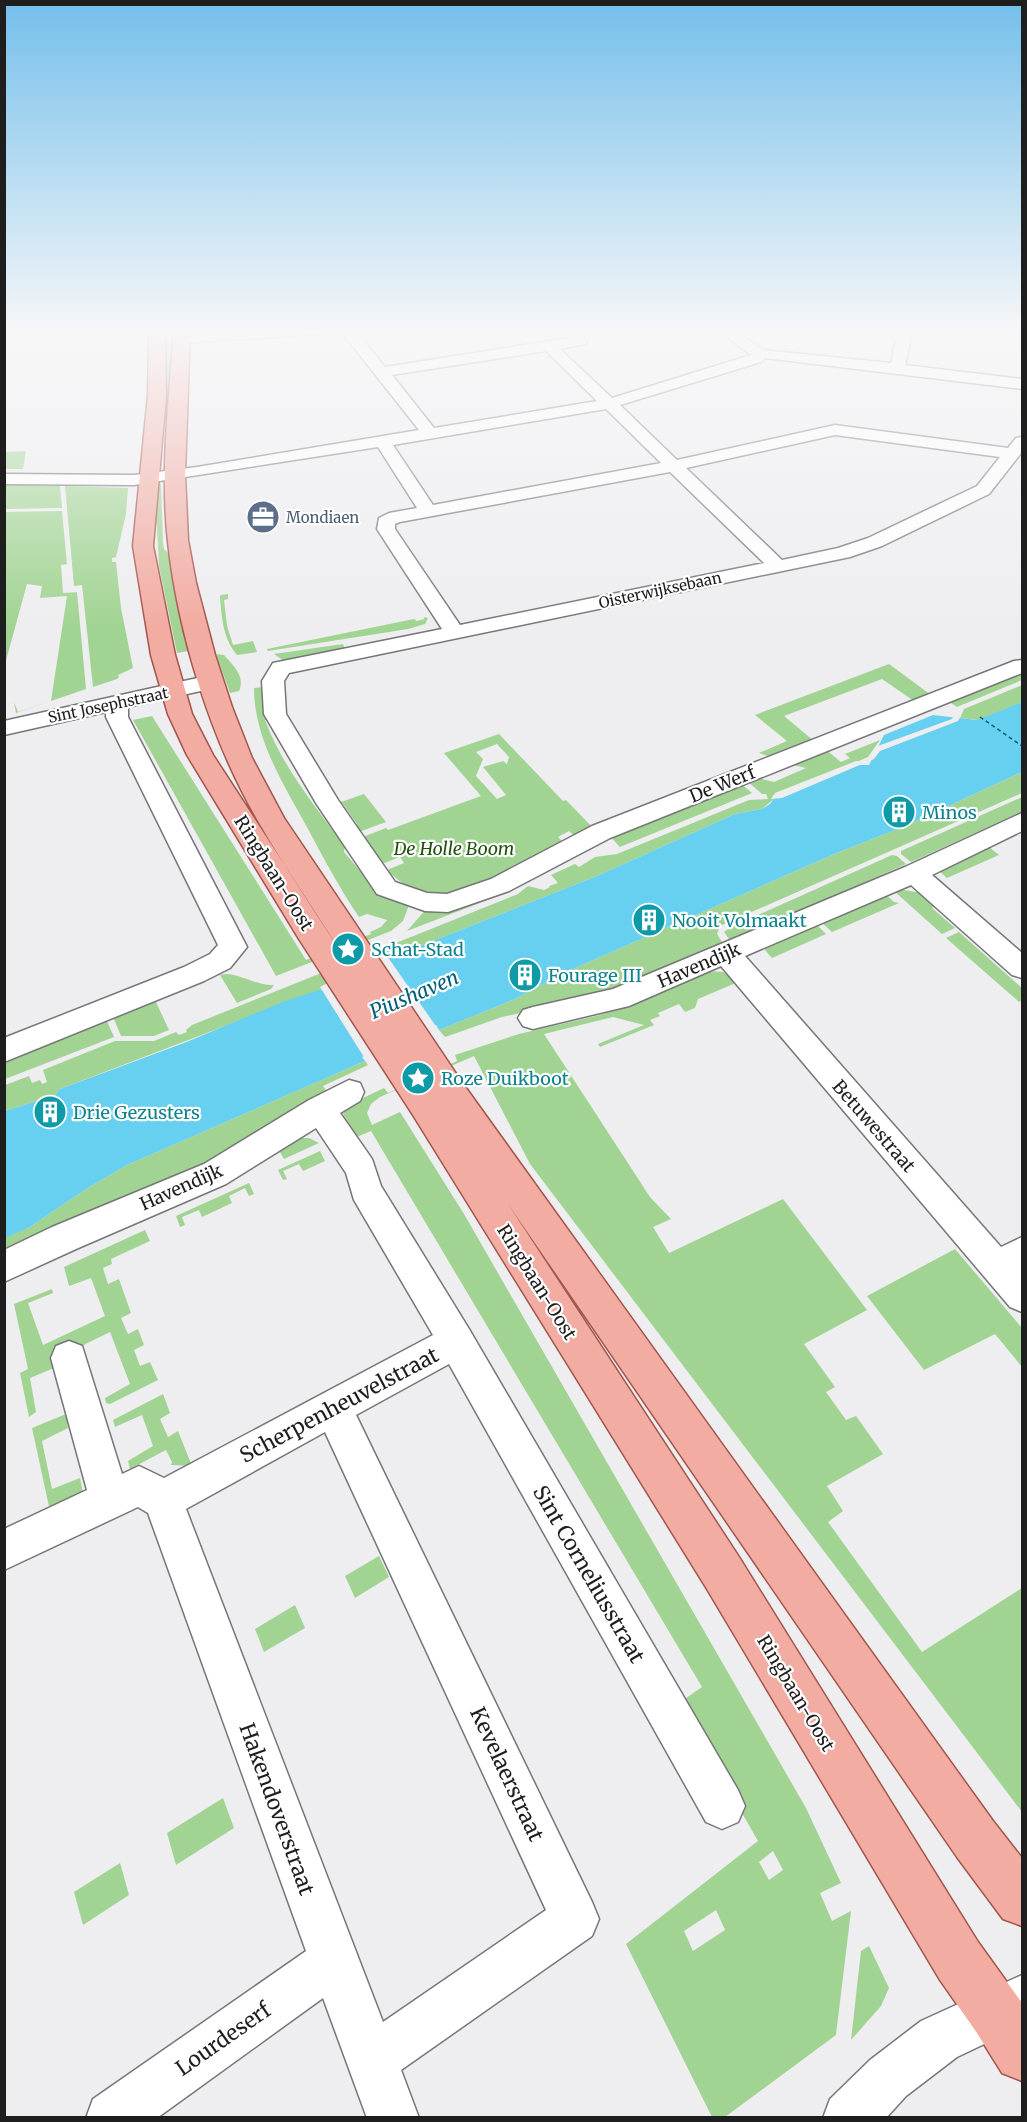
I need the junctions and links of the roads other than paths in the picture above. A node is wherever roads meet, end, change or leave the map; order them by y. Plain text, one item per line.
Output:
1 (153, 428) edge
2 (177, 428) edge
3 (426, 428) edge
4 (461, 428) edge
5 (633, 428) edge
6 (430, 433) junction
7 (382, 441) junction
8 (1018, 448) edge
9 (673, 466) junction
10 (175, 475) junction
11 (4, 479) edge
12 (148, 479) junction
13 (428, 511) junction
14 (778, 566) junction
15 (455, 633) junction
16 (1023, 666) edge
17 (211, 682) junction
18 (174, 690) junction
19 (117, 703) junction
20 (4, 728) edge
21 (1023, 821) edge
22 (914, 873) junction
23 (425, 902) joint
24 (324, 927) junction
25 (727, 954) junction
26 (1023, 968) edge
27 (533, 1018) dead end
28 (4, 1051) edge
29 (349, 1092) dead end
30 (437, 1098) junction
31 (320, 1109) junction
32 (1010, 1259) edge
33 (4, 1267) edge
34 (1023, 1296) edge
35 (456, 1341) junction
36 (69, 1358) dead end
37 (333, 1407) junction
38 (110, 1500) junction
39 (163, 1500) junction
40 (4, 1550) edge
41 (722, 1806) dead end
42 (1023, 1900) edge
43 (334, 1961) junction
44 (1014, 2022) edge
45 (372, 2060) junction
46 (112, 2118) edge
47 (393, 2118) edge
48 (849, 2118) edge

1 - 12 main road, Ringbaan-Oost
2 - 10 main road, Ringbaan-Oost
3 - 6 street
4 - 6 street
5 - 9 street
6 - 7 street
7 - 10 street
7 - 13 street
8 - 9 street
8 - 14 street, Oisterwijksebaan
9 - 13 street
9 - 14 street
10 - 12 street
10 - 17 main road, Ringbaan-Oost
11 - 12 street
12 - 18 main road, Ringbaan-Oost
13 - 15 street
14 - 15 street, Oisterwijksebaan
15 - 23 street, Oisterwijksebaan
16 - 23 street, De Werf
17 - 18 street, Sint Josephstraat
17 - 24 main road, Ringbaan-Oost
18 - 19 street, Sint Josephstraat
18 - 24 main road, Ringbaan-Oost
19 - 20 street, Sint Josephstraat
19 - 28 street
21 - 22 street, Havendijk
22 - 25 street, Havendijk
22 - 26 street
24 - 30 main road, Ringbaan-Oost
25 - 27 street, Havendijk
25 - 32 street, Betuwestraat
29 - 31 street, Havendijk
30 - 42 main road, Ringbaan-Oost
30 - 44 main road, Ringbaan-Oost
31 - 33 street, Havendijk
31 - 35 street, Scherpenheuvelstraat
32 - 34 street, Betuwestraat
35 - 37 street, Scherpenheuvelstraat
35 - 41 street, Sint Corneliusstraat
36 - 38 street
37 - 39 street, Scherpenheuvelstraat
37 - 45 street, Kevelaerstraat
38 - 39 street
38 - 40 street
39 - 43 street, Hakendoverstraat
43 - 45 street, Hakendoverstraat
43 - 46 street, Lourdeserf
44 - 48 street
45 - 47 street, Hakendoverstraat

